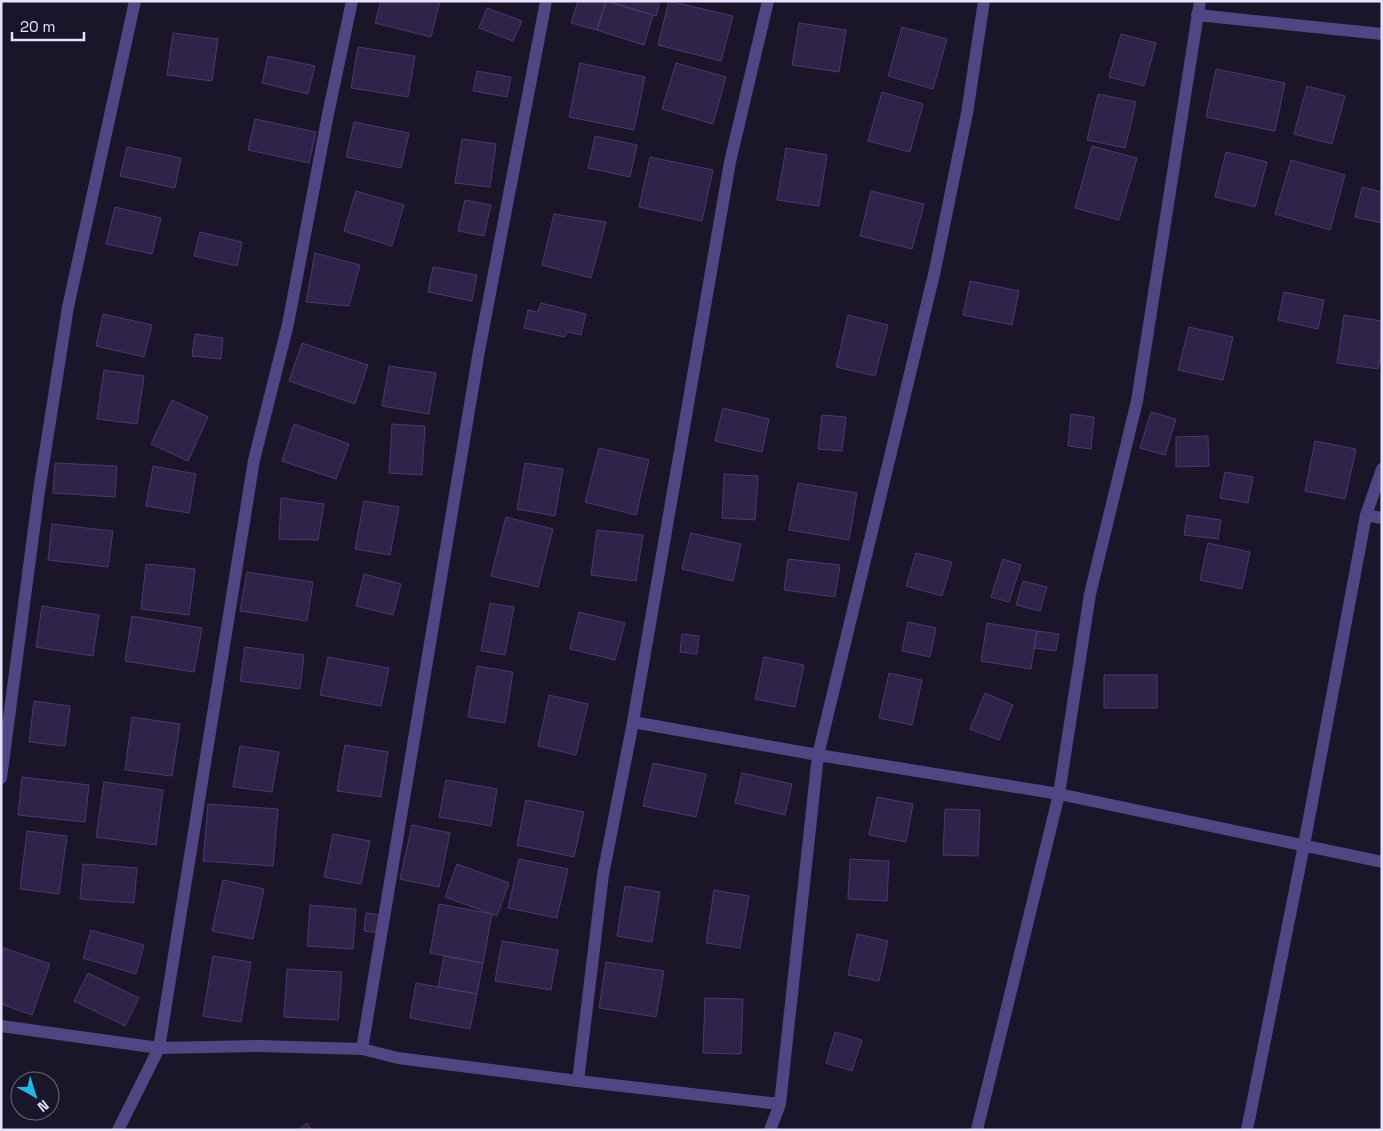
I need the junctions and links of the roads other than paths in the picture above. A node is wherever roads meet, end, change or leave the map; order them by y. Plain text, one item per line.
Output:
1 (136, 1) edge
2 (352, 1) edge
3 (546, 1) edge
4 (768, 1) edge
5 (984, 1) edge
6 (1200, 1) edge
7 (1197, 15) junction
8 (1382, 34) edge
9 (1382, 469) edge
10 (1366, 515) junction
11 (1382, 518) edge
12 (633, 722) junction
13 (818, 755) junction
14 (1, 778) edge
15 (1059, 794) junction
16 (1304, 845) junction
17 (1382, 862) edge
18 (1, 1026) edge
19 (160, 1048) junction
20 (362, 1049) junction
21 (578, 1081) junction
22 (780, 1104) junction
23 (118, 1130) edge
24 (770, 1130) edge
25 (977, 1130) edge
26 (1247, 1130) edge

1 - 14 street
2 - 19 street
3 - 20 street
4 - 12 street
5 - 13 street
6 - 7 street
7 - 8 street
7 - 15 street
9 - 10 street
10 - 11 street
10 - 16 street
12 - 13 street
12 - 21 street
13 - 15 street
13 - 22 street
15 - 16 street
15 - 25 street
16 - 17 street
16 - 26 street
18 - 19 street
19 - 20 street
19 - 23 street
20 - 21 street
21 - 22 street
22 - 24 street

